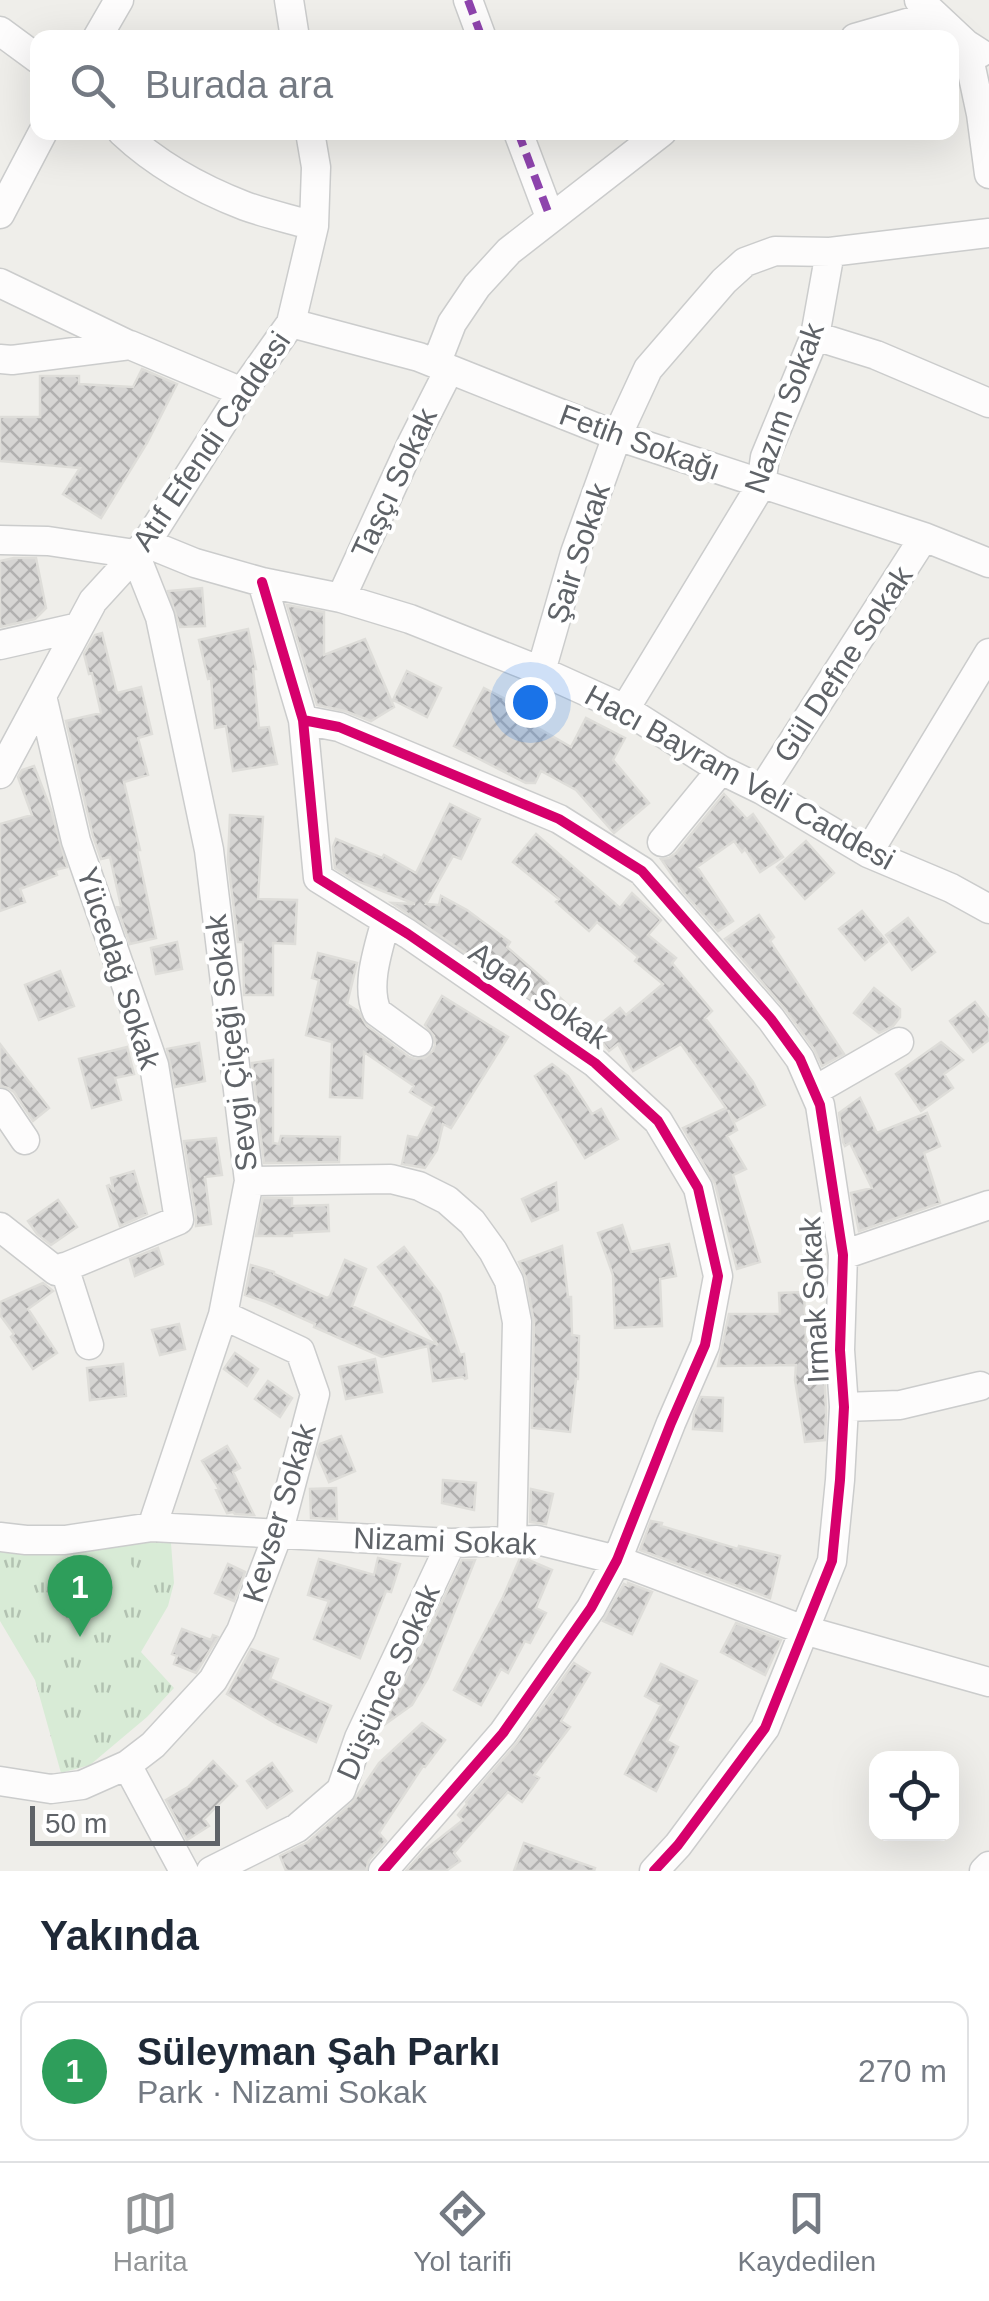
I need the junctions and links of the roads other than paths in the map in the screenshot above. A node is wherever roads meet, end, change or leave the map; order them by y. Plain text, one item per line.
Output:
1 (120, 0) edge
2 (289, 0) edge
3 (468, 0) edge
4 (927, 7) edge
5 (102, 30) edge
6 (294, 30) edge
7 (479, 30) edge
8 (873, 30) edge
9 (953, 30) edge
10 (0, 31) edge
11 (959, 35) edge
12 (978, 52) edge
13 (30, 53) edge
14 (39, 140) edge
15 (130, 140) edge
16 (311, 140) edge
17 (521, 140) edge
18 (651, 140) edge
19 (989, 174) edge
20 (0, 214) edge
21 (550, 217) junction
22 (314, 226) junction
23 (989, 233) edge
24 (830, 252) junction
25 (0, 283) edge
26 (291, 323) junction
27 (815, 336) junction
28 (130, 346) junction
29 (0, 360) edge
30 (443, 367) junction
31 (242, 392) junction
32 (989, 403) edge
33 (617, 436) junction
34 (761, 485) junction
35 (924, 538) junction
36 (0, 540) edge
37 (140, 548) junction
38 (989, 563) edge
39 (262, 582) junction
40 (340, 598) junction
41 (80, 627) junction
42 (0, 646) edge
43 (989, 654) edge
44 (541, 670) junction
45 (42, 696) junction
46 (625, 709) junction
47 (303, 720) junction
48 (721, 770) junction
49 (0, 774) edge
50 (762, 790) junction
51 (662, 842) dead end
52 (868, 853) junction
53 (989, 909) edge
54 (386, 920) junction
55 (418, 1042) dead end
56 (899, 1042) dead end
57 (814, 1091) junction
58 (0, 1103) edge
59 (25, 1140) dead end
60 (249, 1181) junction
61 (989, 1205) edge
62 (4, 1237) edge
63 (842, 1255) junction
64 (64, 1268) junction
65 (223, 1315) junction
66 (89, 1345) dead end
67 (980, 1386) dead end
68 (844, 1407) junction
69 (152, 1527) junction
70 (278, 1534) junction
71 (0, 1537) edge
72 (512, 1540) junction
73 (451, 1543) junction
74 (618, 1560) junction
75 (804, 1630) junction
76 (989, 1682) edge
77 (126, 1765) junction
78 (0, 1781) edge
79 (184, 1871) edge
80 (211, 1871) edge
81 (382, 1871) edge
82 (654, 1871) edge

1 - 5 street
2 - 6 street
3 - 7 street
4 - 8 street
4 - 9 street
10 - 13 street
11 - 12 street
12 - 19 street
14 - 20 street
15 - 22 street
16 - 22 street, Atıf Efendi Caddesi
17 - 21 street
18 - 21 street, Taşçı Sokak
21 - 30 street, Taşçı Sokak
22 - 26 street, Atıf Efendi Caddesi
23 - 24 street, Şair Sokak
24 - 27 street, Nazım Sokak
24 - 33 street, Şair Sokak
25 - 28 street
26 - 30 street, Fetih Sokağı
26 - 31 street, Atıf Efendi Caddesi
27 - 32 street
27 - 34 street, Nazım Sokak
28 - 29 street
28 - 31 street
30 - 33 street, Fetih Sokağı
30 - 40 street, Taşçı Sokak
31 - 37 street, Atıf Efendi Caddesi
33 - 34 street, Fetih Sokağı
33 - 44 street, Şair Sokak
34 - 35 street, Fetih Sokağı
34 - 46 street, Nazım Sokak
35 - 38 street, Fetih Sokağı
35 - 50 street, Gül Defne Sokak
36 - 37 street, Hacı Bayram Veli Caddesi
37 - 39 street, Hacı Bayram Veli Caddesi
37 - 41 street, Atıf Efendi Caddesi
37 - 60 street, Sevgi Çiçeği Sokak
39 - 40 street, Hacı Bayram Veli Caddesi
39 - 47 street, Agah Sokak
40 - 44 street, Hacı Bayram Veli Caddesi
41 - 42 street
41 - 45 street, Atıf Efendi Caddesi
43 - 52 street
44 - 46 street, Hacı Bayram Veli Caddesi
45 - 49 street, Atıf Efendi Caddesi
45 - 64 street, Yücedağ Sokak
46 - 48 street, Hacı Bayram Veli Caddesi
47 - 54 street, Agah Sokak
47 - 57 street, Irmak Sokak
48 - 50 street, Hacı Bayram Veli Caddesi
48 - 51 street
50 - 52 street, Hacı Bayram Veli Caddesi
52 - 53 street, Hacı Bayram Veli Caddesi
54 - 55 street
54 - 74 street, Agah Sokak
56 - 57 street
57 - 63 street, Irmak Sokak
58 - 59 street
60 - 65 street, Sevgi Çiçeği Sokak
60 - 72 street
61 - 63 street
62 - 64 street
63 - 68 street, Irmak Sokak
64 - 66 street
65 - 69 street, Sevgi Çiçeği Sokak
65 - 70 street, Kevser Sokak
67 - 68 street
68 - 75 street, Irmak Sokak
69 - 70 street, Nizami Sokak
69 - 71 street, Nizami Sokak
70 - 73 street, Nizami Sokak
70 - 77 street, Kevser Sokak
72 - 73 street, Nizami Sokak
72 - 74 street, Nizami Sokak
73 - 80 street, Düşünce Sokak
74 - 75 street, Nizami Sokak
74 - 81 street, Agah Sokak
75 - 76 street, Nizami Sokak
75 - 82 street, Irmak Sokak
77 - 78 street, Kevser Sokak
77 - 79 street

